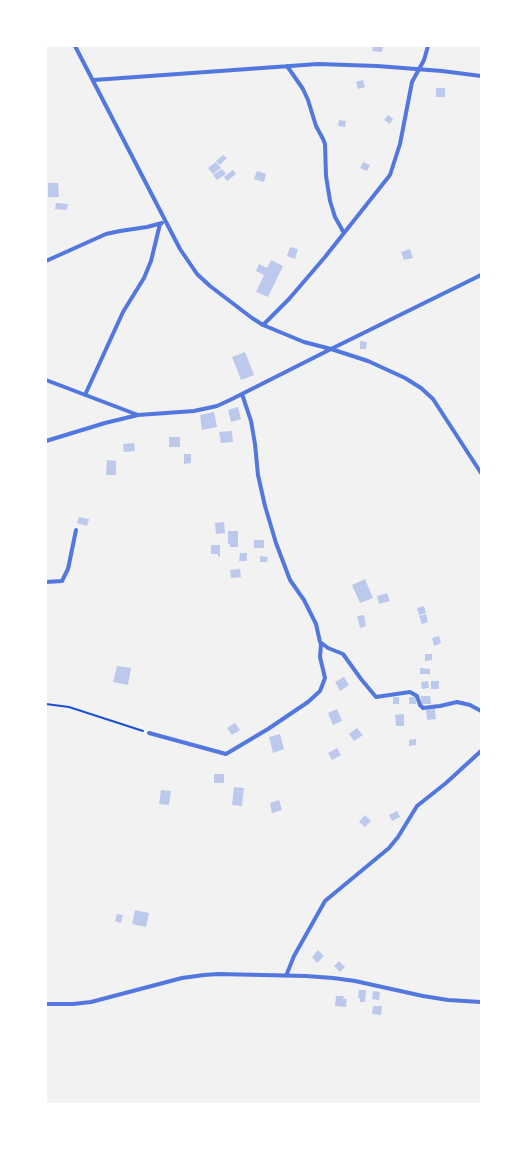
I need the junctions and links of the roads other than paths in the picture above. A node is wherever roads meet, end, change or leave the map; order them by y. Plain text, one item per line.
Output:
1 (75, 46) edge
2 (428, 46) edge
3 (287, 66) junction
4 (417, 70) junction
5 (481, 76) edge
6 (94, 80) junction
7 (166, 221) junction
8 (160, 224) junction
9 (344, 233) junction
10 (46, 261) edge
11 (481, 275) edge
12 (263, 325) junction
13 (331, 349) junction
14 (46, 380) edge
15 (242, 394) junction
16 (85, 395) junction
17 (138, 415) junction
18 (46, 441) edge
19 (481, 473) edge
20 (76, 530) dead end
21 (46, 582) edge
22 (321, 644) junction
23 (481, 711) edge
24 (149, 733) road end
25 (481, 751) edge
26 (286, 976) junction
27 (481, 1002) edge
28 (46, 1004) edge

1 - 6 street
2 - 4 street
3 - 4 street
3 - 6 street
3 - 9 street
4 - 5 street
4 - 9 street
6 - 7 street
7 - 8 street
7 - 12 street
8 - 10 street
8 - 16 street
9 - 12 street
11 - 13 street
12 - 13 street
13 - 15 street
13 - 19 street
14 - 16 street
15 - 17 street
15 - 22 street
16 - 17 street
17 - 18 street
20 - 21 street
22 - 23 street
22 - 24 street
25 - 26 street
26 - 27 street
26 - 28 street

